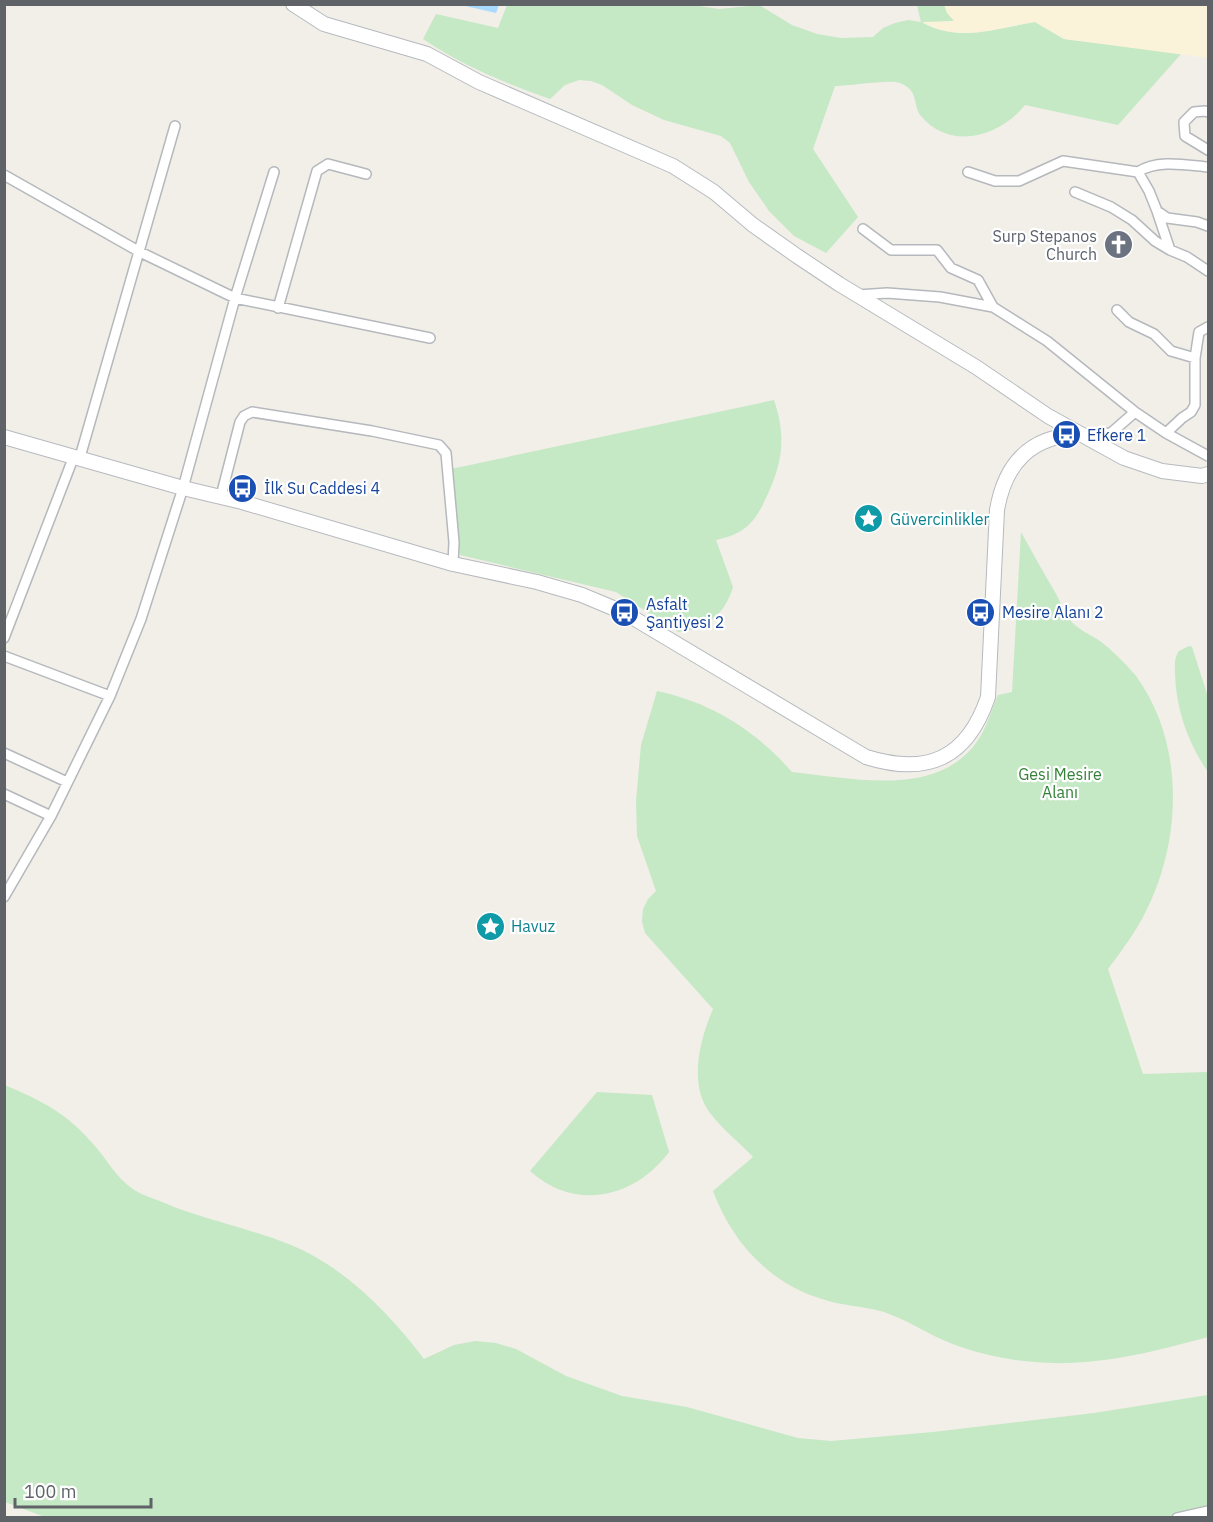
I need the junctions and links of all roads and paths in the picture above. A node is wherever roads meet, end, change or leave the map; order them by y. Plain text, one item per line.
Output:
1 (293, 4) edge
2 (1209, 112) edge
3 (176, 126) dead end
4 (1209, 150) edge
5 (1209, 167) edge
6 (274, 172) dead end
7 (968, 172) dead end
8 (1138, 172) junction
9 (366, 174) dead end
10 (4, 175) edge
11 (1075, 192) dead end
12 (1157, 211) junction
13 (1209, 226) edge
14 (863, 229) dead end
15 (1170, 250) junction
16 (140, 252) junction
17 (1209, 271) edge
18 (858, 296) junction
19 (235, 298) junction
20 (993, 307) junction
21 (278, 308) junction
22 (1117, 310) dead end
23 (1209, 327) edge
24 (430, 338) dead end
25 (1195, 358) junction
26 (1135, 412) junction
27 (1080, 434) junction
28 (1166, 434) junction
29 (4, 437) edge
30 (77, 456) junction
31 (1209, 456) edge
32 (1209, 474) edge
33 (183, 488) junction
34 (220, 496) junction
35 (453, 564) junction
36 (4, 638) edge
37 (4, 656) edge
38 (110, 696) junction
39 (4, 753) edge
40 (68, 782) junction
41 (4, 794) edge
42 (51, 816) junction
43 (4, 897) edge
44 (1209, 1511) edge
45 (1177, 1518) edge

1 - 18 street
2 - 4 street
3 - 16 street
5 - 8 street
6 - 19 street
7 - 8 street
8 - 12 street
9 - 21 street
10 - 16 street
11 - 15 street
12 - 13 street
12 - 15 street
14 - 20 street
15 - 17 street
16 - 19 street
16 - 30 street
18 - 20 street
18 - 27 street
19 - 21 street
19 - 33 street
20 - 26 street
21 - 24 street
22 - 25 street
23 - 25 street
25 - 28 street
26 - 27 street
26 - 28 street
27 - 32 street
27 - 35 street
28 - 31 street
29 - 30 street
30 - 33 street
30 - 36 street
33 - 34 street
33 - 38 street
34 - 35 street
34 - 35 street
37 - 38 street
38 - 40 street
39 - 40 street
40 - 42 street
41 - 42 street
42 - 43 street
44 - 45 street

